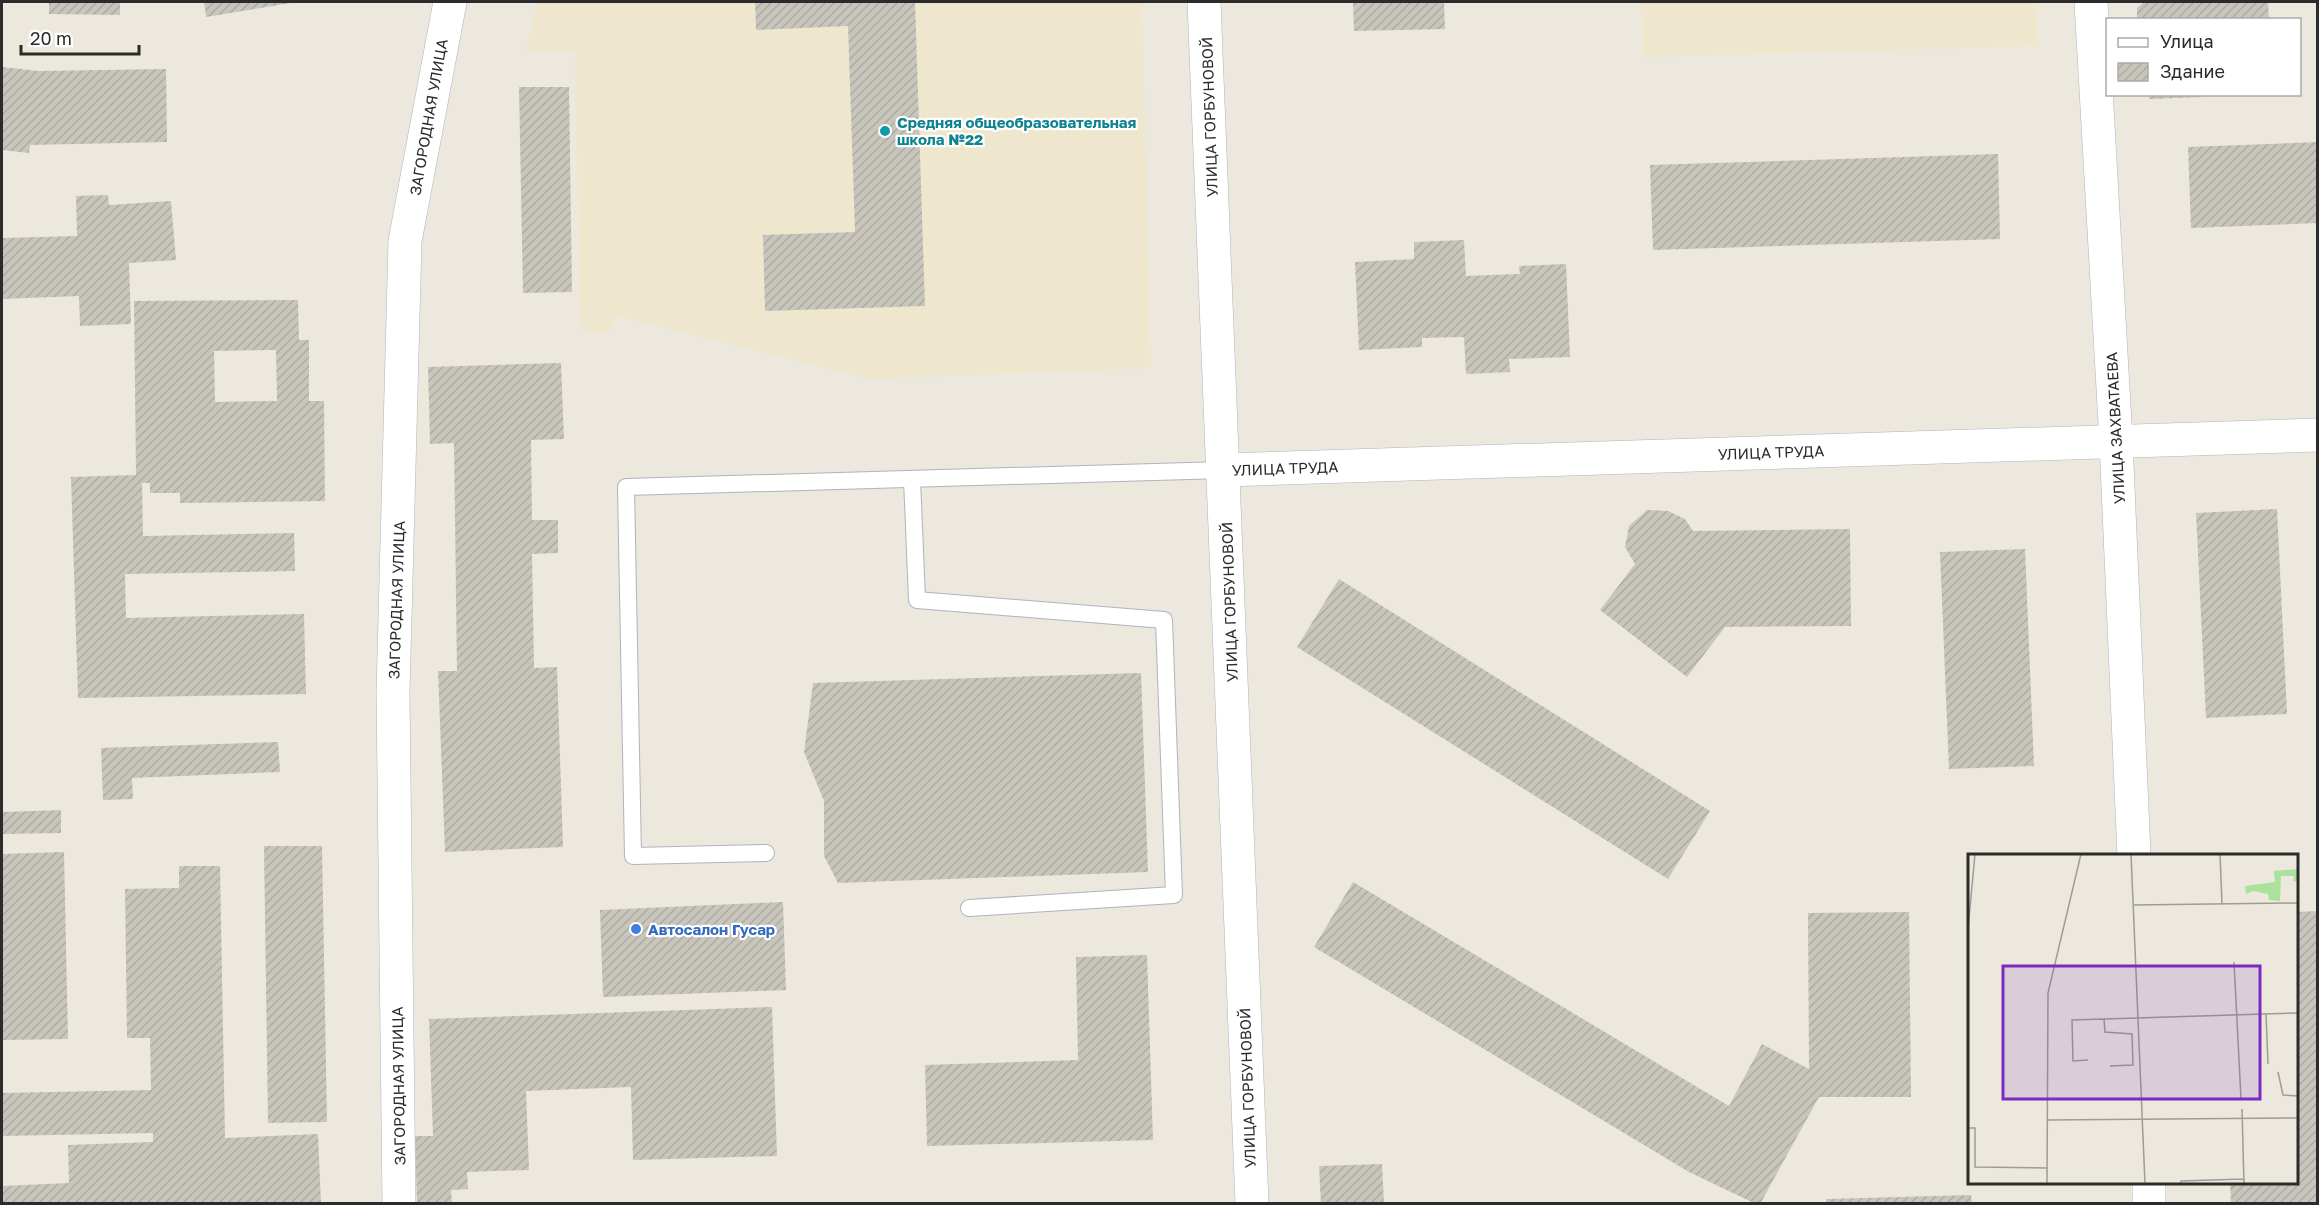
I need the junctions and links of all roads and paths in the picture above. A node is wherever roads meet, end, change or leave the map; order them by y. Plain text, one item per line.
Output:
1 (450, 2) edge
2 (1204, 2) edge
3 (2091, 2) edge
4 (2318, 435) edge
5 (2116, 441) junction
6 (1224, 470) junction
7 (912, 479) junction
8 (766, 853) dead end
9 (2134, 854) edge
10 (969, 908) dead end
11 (2148, 1184) edge
12 (399, 1203) edge
13 (1252, 1203) edge
14 (2150, 1203) edge

1 - 12 street, ЗАГОРОДНАЯ УЛИЦА
2 - 6 street, УЛИЦА ГОРБУНОВОЙ
3 - 5 street, УЛИЦА ЗАХВАТАЕВА
4 - 5 street, УЛИЦА ТРУДА
5 - 6 street, УЛИЦА ТРУДА
5 - 9 street, УЛИЦА ЗАХВАТАЕВА
6 - 7 lane
6 - 13 street, УЛИЦА ГОРБУНОВОЙ
7 - 8 lane
7 - 10 lane
11 - 14 street

